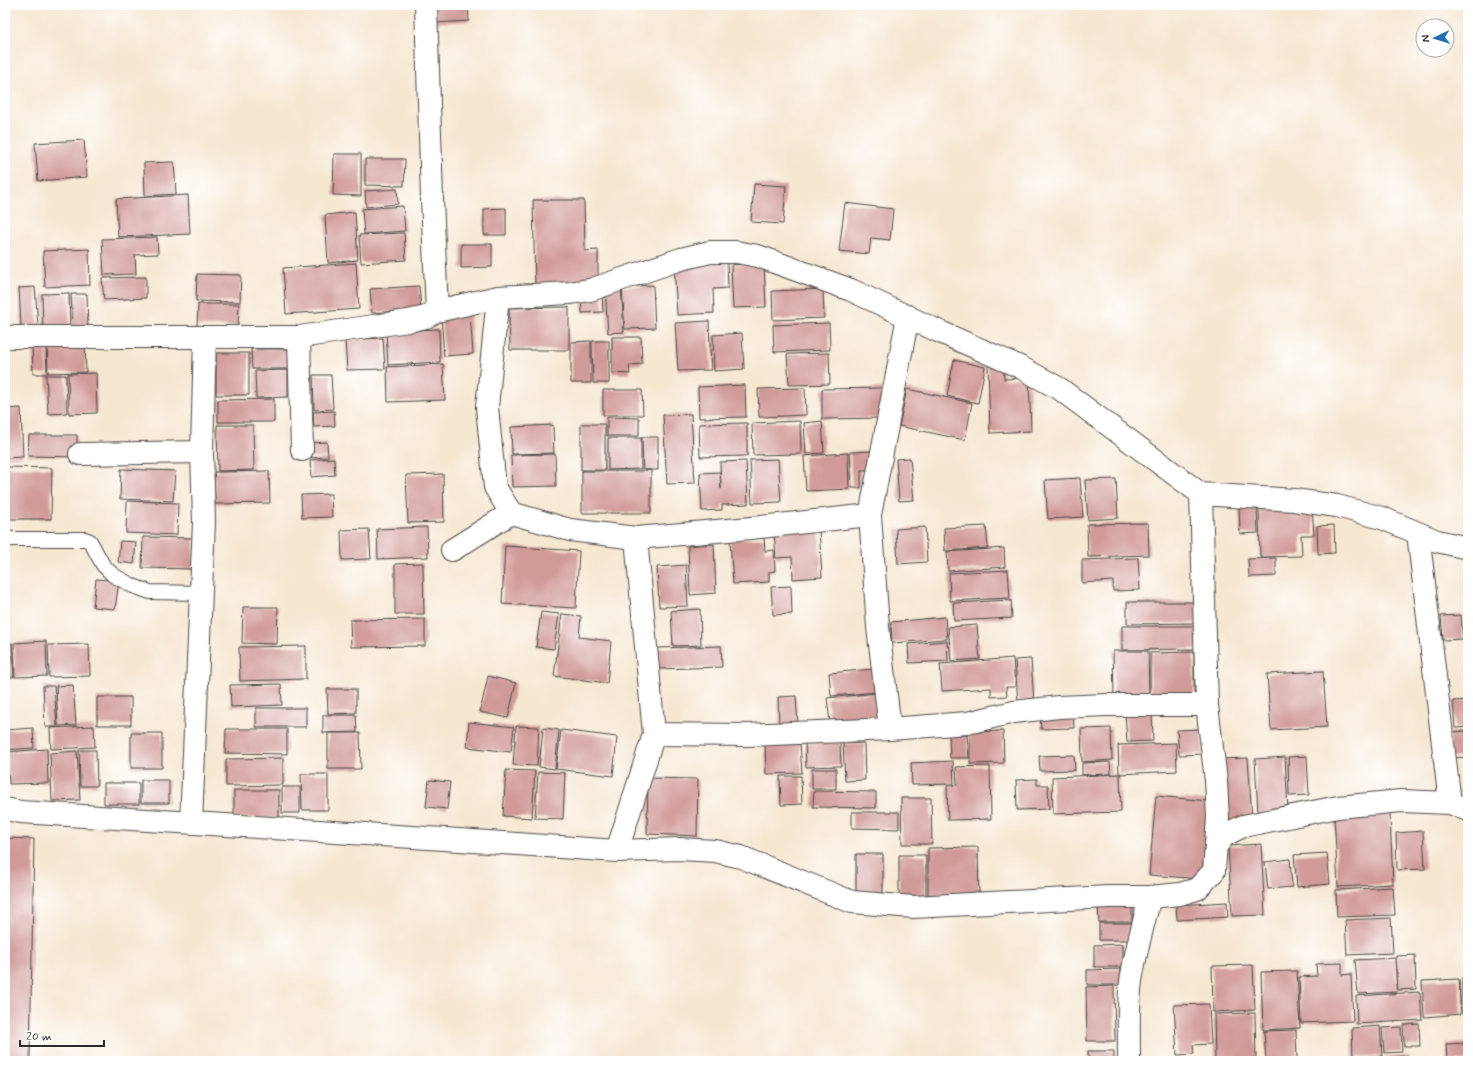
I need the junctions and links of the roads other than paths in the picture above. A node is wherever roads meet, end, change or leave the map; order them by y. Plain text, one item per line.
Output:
1 (426, 5) edge
2 (498, 297) junction
3 (437, 311) junction
4 (908, 316) junction
5 (8, 337) dead end
6 (205, 337) junction
7 (299, 337) junction
8 (302, 450) dead end
9 (202, 452) junction
10 (80, 454) dead end
11 (1201, 494) junction
12 (511, 513) junction
13 (870, 515) junction
14 (1418, 533) junction
15 (636, 538) junction
16 (5, 539) edge
17 (1468, 548) edge
18 (452, 550) dead end
19 (201, 593) junction
20 (1207, 705) junction
21 (890, 729) junction
22 (654, 734) junction
23 (1459, 807) edge
24 (5, 809) edge
25 (191, 823) junction
26 (1216, 846) junction
27 (616, 851) junction
28 (1150, 897) junction
29 (1129, 1061) edge

1 - 3 street
2 - 3 street
2 - 4 street
2 - 12 street
3 - 7 street
4 - 11 street
4 - 13 street
5 - 6 street
6 - 7 street
6 - 9 street
7 - 8 street
9 - 10 street
9 - 19 street
11 - 14 street
11 - 20 street
12 - 15 street
12 - 18 street
13 - 15 street
13 - 21 street
14 - 17 street
14 - 23 street
15 - 22 street
16 - 19 lane
19 - 25 street
20 - 21 street
20 - 26 street
21 - 22 street
22 - 27 street
23 - 26 street
24 - 25 street
25 - 27 street
26 - 28 street
27 - 28 street
28 - 29 street

